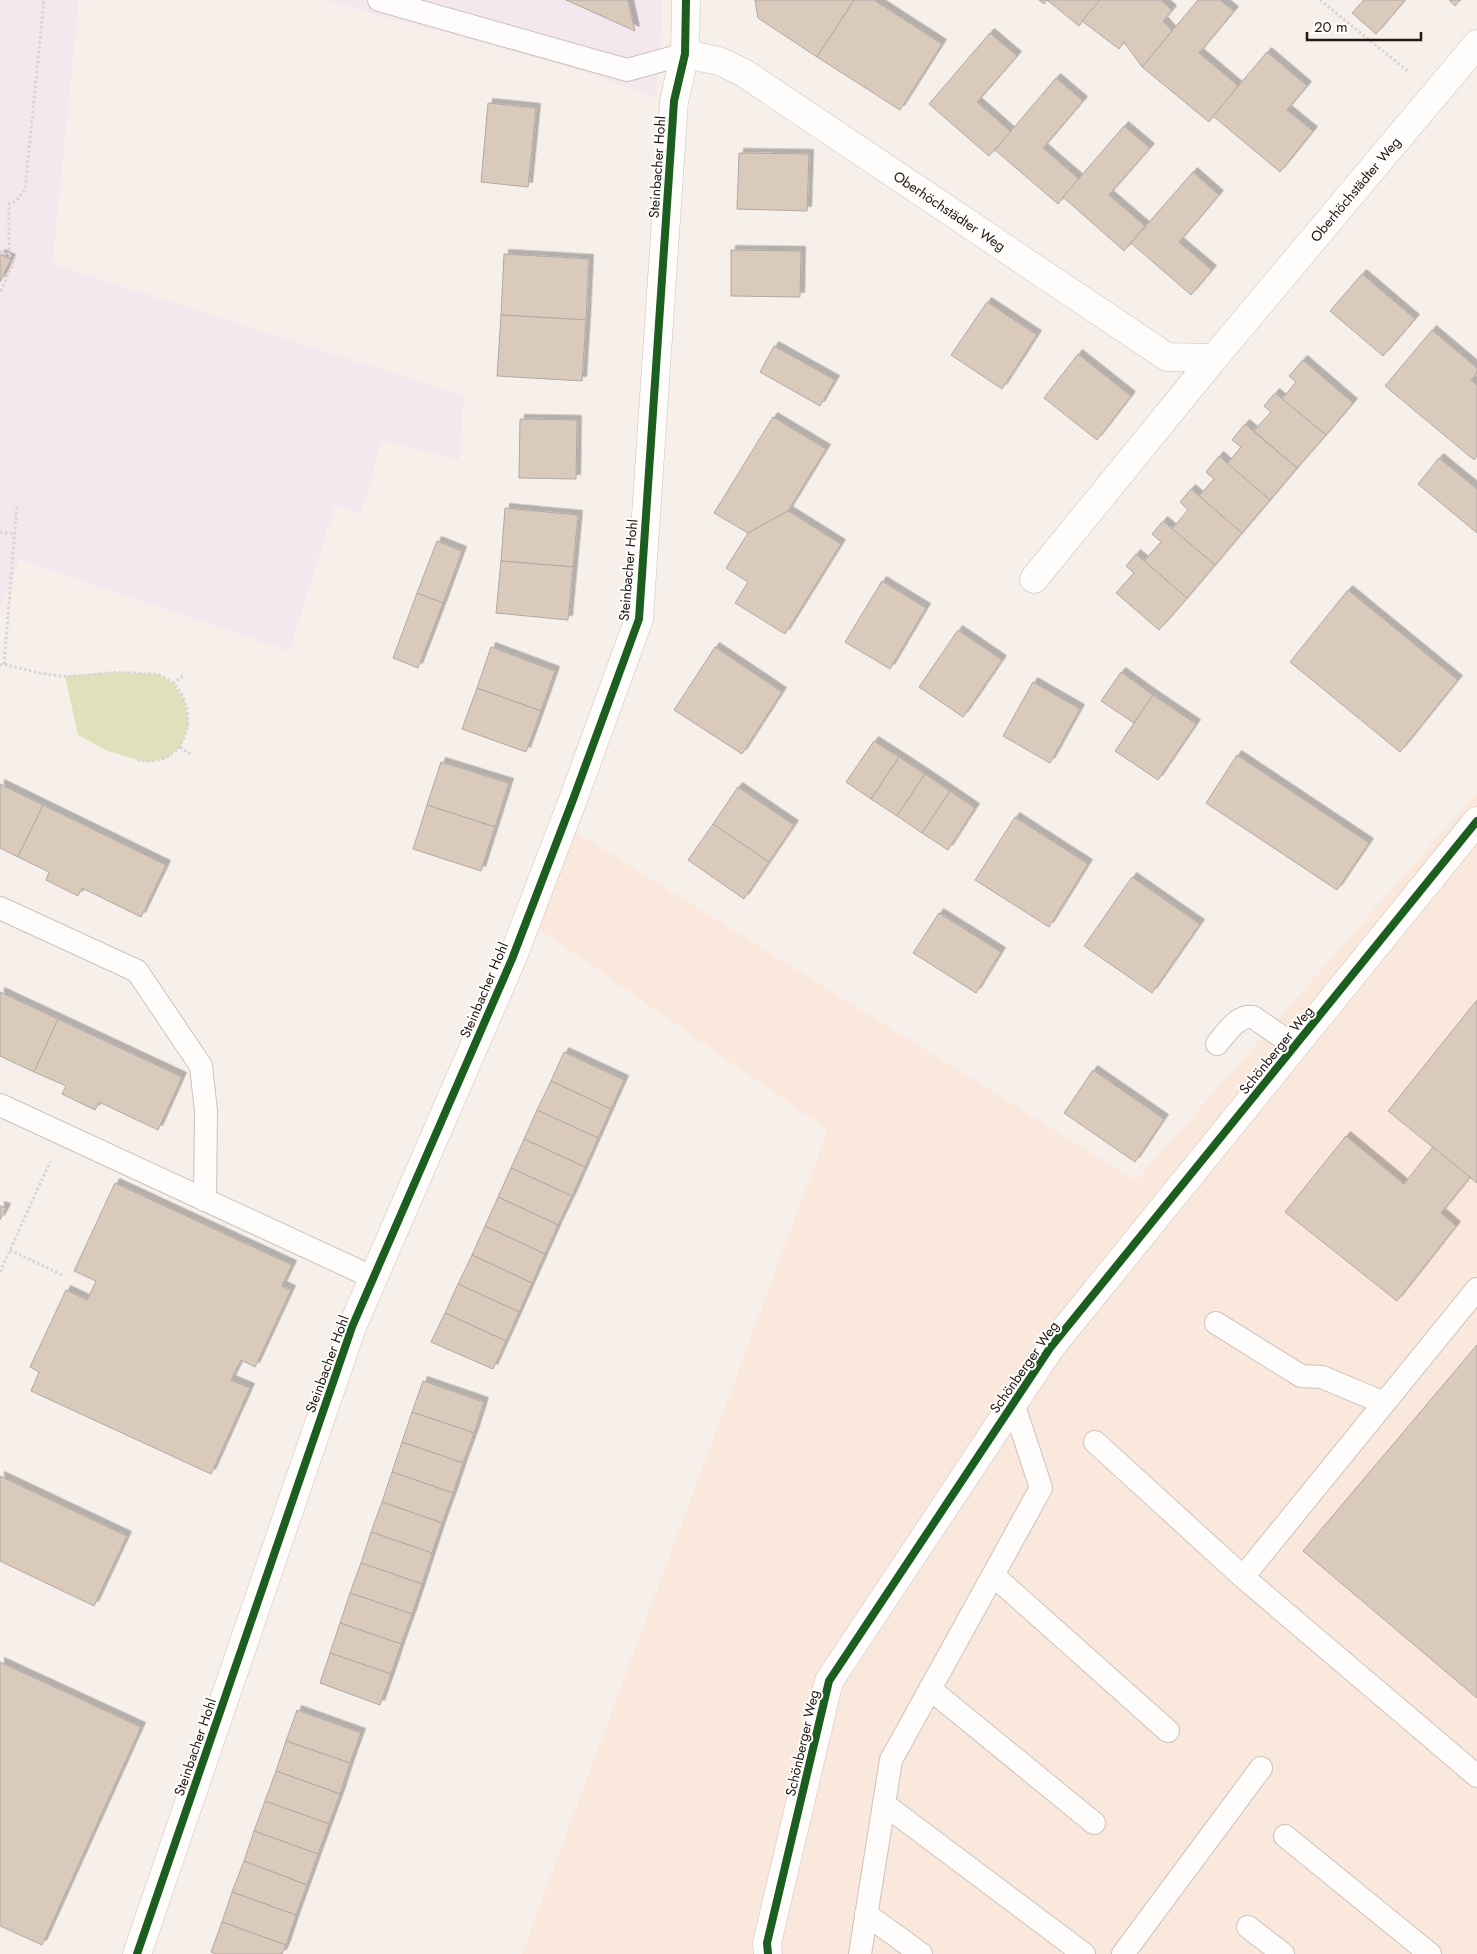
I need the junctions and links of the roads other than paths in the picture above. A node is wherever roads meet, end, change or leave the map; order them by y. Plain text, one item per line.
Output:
1 (380, 0) edge
2 (686, 0) edge
3 (1477, 44) edge
4 (685, 54) junction
5 (1214, 358) junction
6 (1034, 580) dead end
7 (1477, 821) edge
8 (0, 908) edge
9 (1217, 1044) dead end
10 (1295, 1046) junction
11 (0, 1105) edge
12 (205, 1200) junction
13 (374, 1278) junction
14 (1477, 1289) edge
15 (1216, 1323) dead end
16 (1013, 1403) junction
17 (1384, 1403) junction
18 (1095, 1442) dead end
19 (993, 1575) junction
20 (1244, 1577) junction
21 (930, 1689) junction
22 (1168, 1731) dead end
23 (1261, 1768) dead end
24 (1477, 1776) edge
25 (884, 1804) junction
26 (1094, 1823) dead end
27 (1285, 1836) dead end
28 (866, 1914) junction
29 (1248, 1927) dead end
30 (137, 1954) edge
31 (768, 1954) edge
32 (860, 1954) edge
33 (921, 1954) edge
34 (1084, 1954) edge
35 (1123, 1954) edge
36 (1283, 1954) edge
37 (1430, 1954) edge

1 - 4 lane
2 - 4 street, Steinbacher Hohl
3 - 5 street, Oberhöchstädter Weg
4 - 5 street, Oberhöchstädter Weg
4 - 13 street, Steinbacher Hohl
5 - 6 street, Oberhöchstädter Weg
7 - 10 street, Schönberger Weg
8 - 12 lane
9 - 10 lane
10 - 16 street, Schönberger Weg
11 - 12 lane
12 - 13 lane
13 - 30 street, Steinbacher Hohl
14 - 17 lane
15 - 17 lane
16 - 19 lane
16 - 31 street, Schönberger Weg
17 - 20 lane
18 - 20 lane
19 - 21 lane
19 - 22 lane
20 - 24 lane
21 - 25 lane
21 - 26 lane
23 - 35 lane
25 - 28 lane
25 - 34 lane
27 - 37 lane
28 - 32 lane
28 - 33 lane
29 - 36 lane

